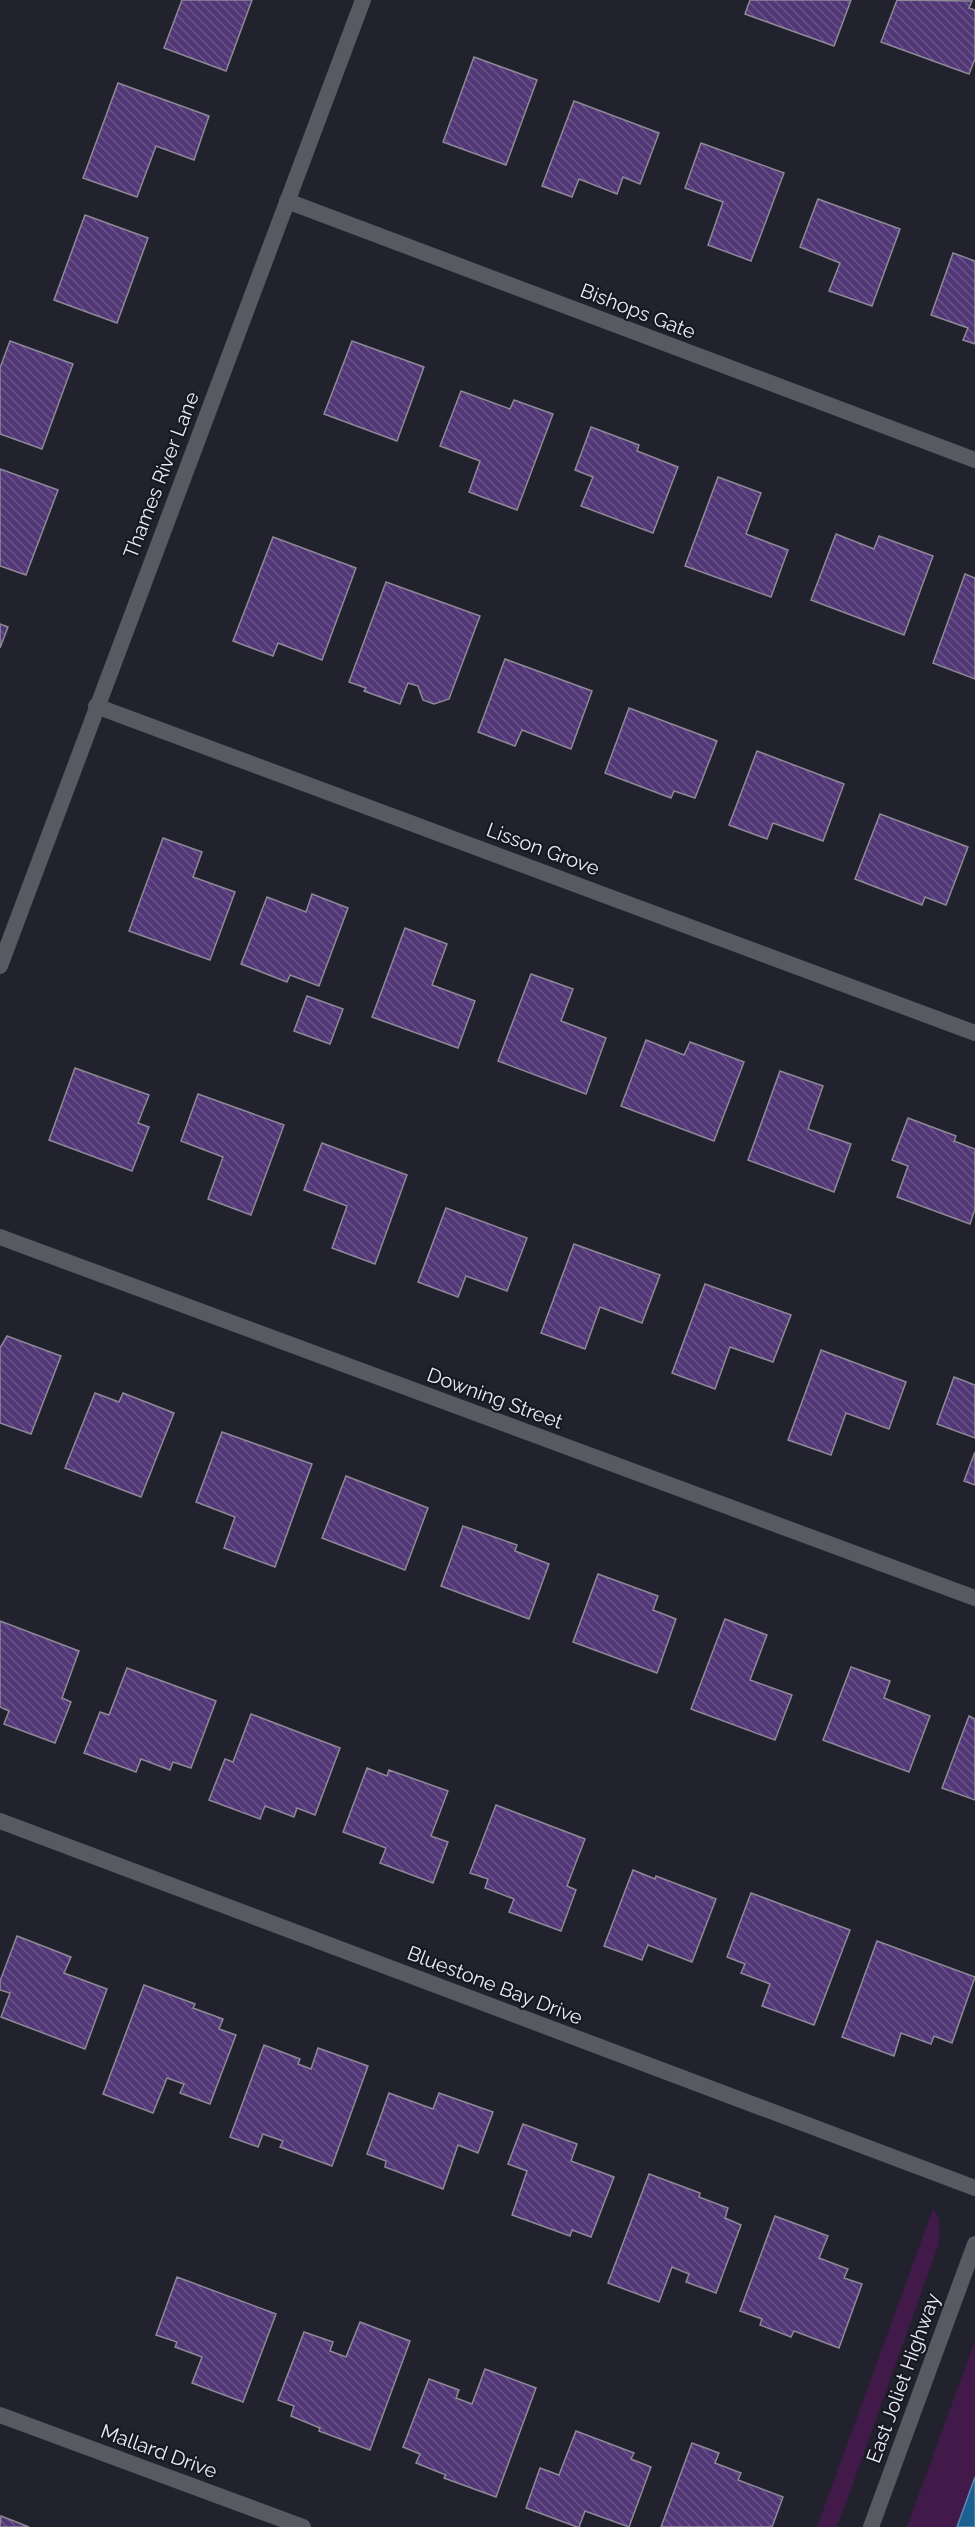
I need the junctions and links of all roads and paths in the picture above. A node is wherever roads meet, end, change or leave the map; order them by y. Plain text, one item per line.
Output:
1 (363, 0) edge
2 (287, 201) junction
3 (975, 460) edge
4 (96, 706) junction
5 (0, 966) edge
6 (975, 1033) edge
7 (0, 1237) edge
8 (975, 1598) edge
9 (0, 1821) edge
10 (975, 2188) edge
11 (975, 2244) edge
12 (0, 2415) edge
13 (303, 2527) edge
14 (871, 2527) edge

1 - 2 street, Thames River Lane
2 - 3 street, Bishops Gate
2 - 4 street, Thames River Lane
4 - 5 street, Thames River Lane
4 - 6 street, Lisson Grove
7 - 8 street, Downing Street
9 - 10 street, Bluestone Bay Drive
11 - 14 street, East Joliet Highway
12 - 13 street, Mallard Drive

